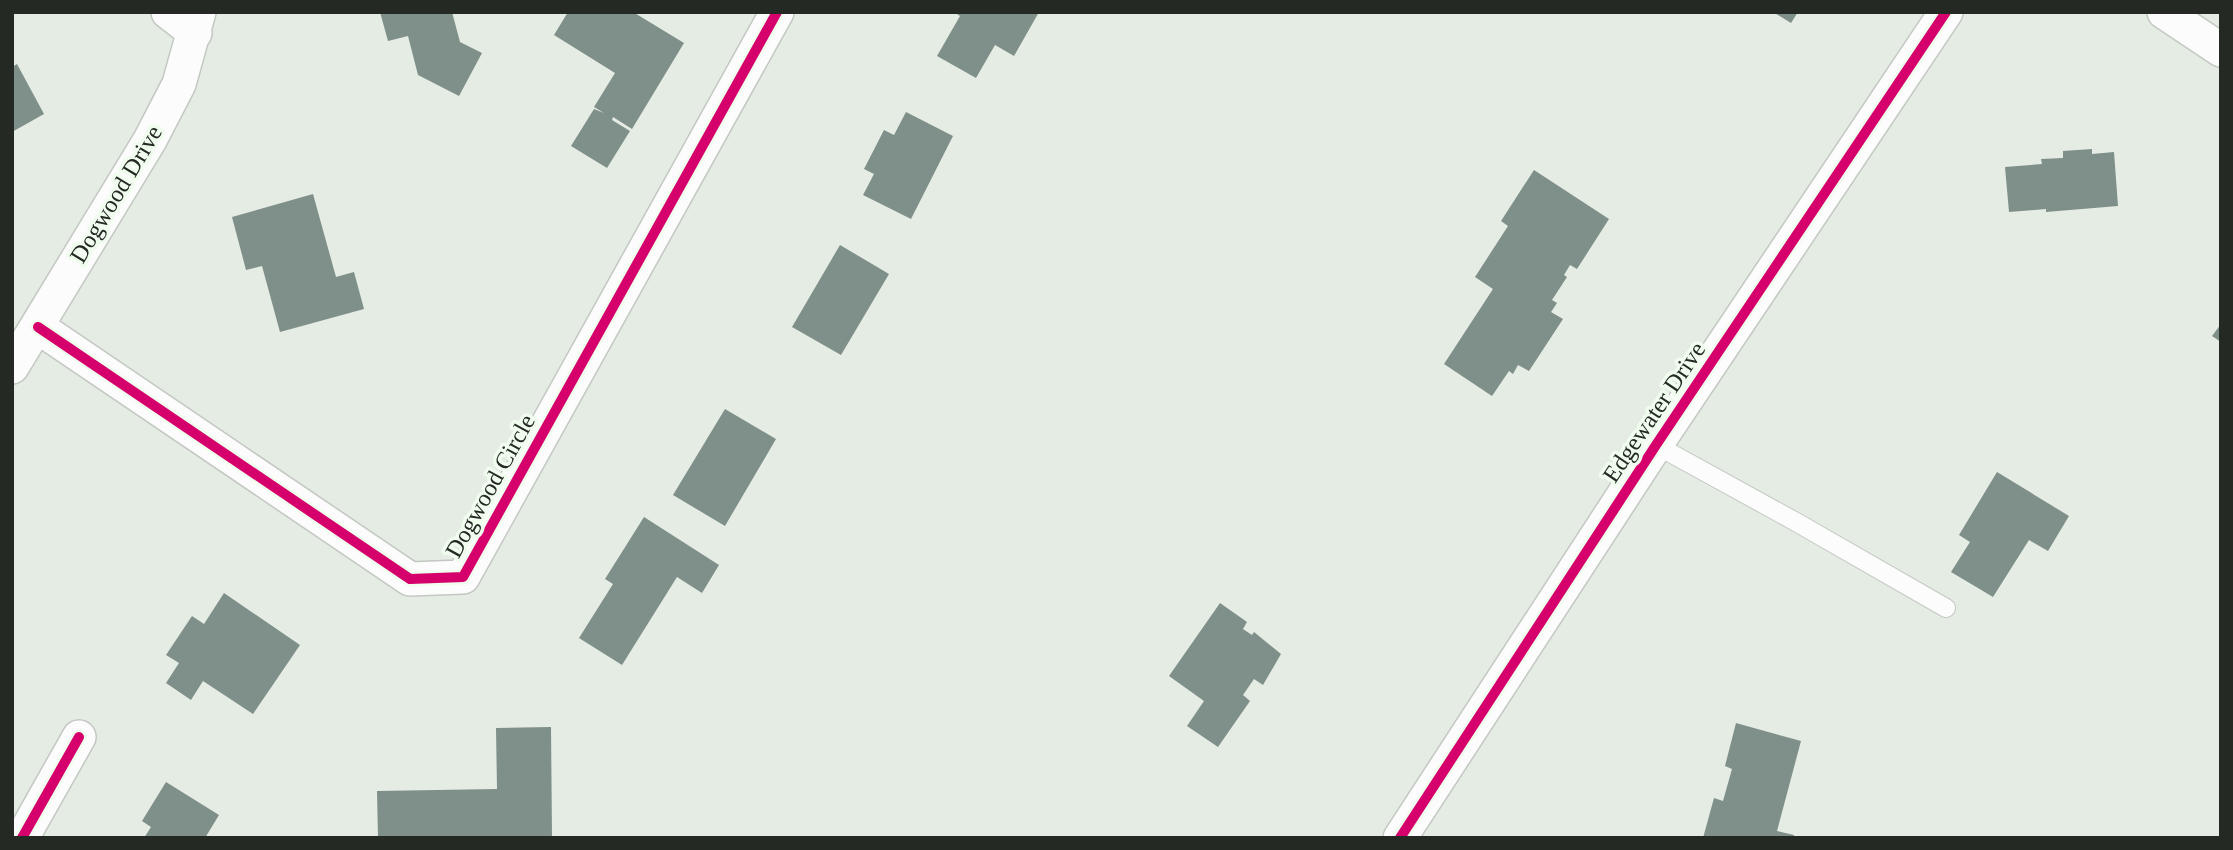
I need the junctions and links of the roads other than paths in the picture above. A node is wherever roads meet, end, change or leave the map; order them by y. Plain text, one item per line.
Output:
1 (168, 12) edge
2 (777, 12) edge
3 (1946, 12) edge
4 (2164, 12) edge
5 (197, 23) edge
6 (2221, 50) edge
7 (38, 327) junction
8 (12, 367) edge
9 (1656, 445) junction
10 (1946, 608) dead end
11 (79, 737) dead end
12 (22, 838) edge
13 (1399, 838) edge

1 - 5 street
2 - 7 street, Dogwood Circle
3 - 9 street, Edgewater Drive
4 - 6 street
5 - 7 street, Dogwood Drive
7 - 8 street, Dogwood Drive
9 - 10 lane
9 - 13 street, Edgewater Drive
11 - 12 street

